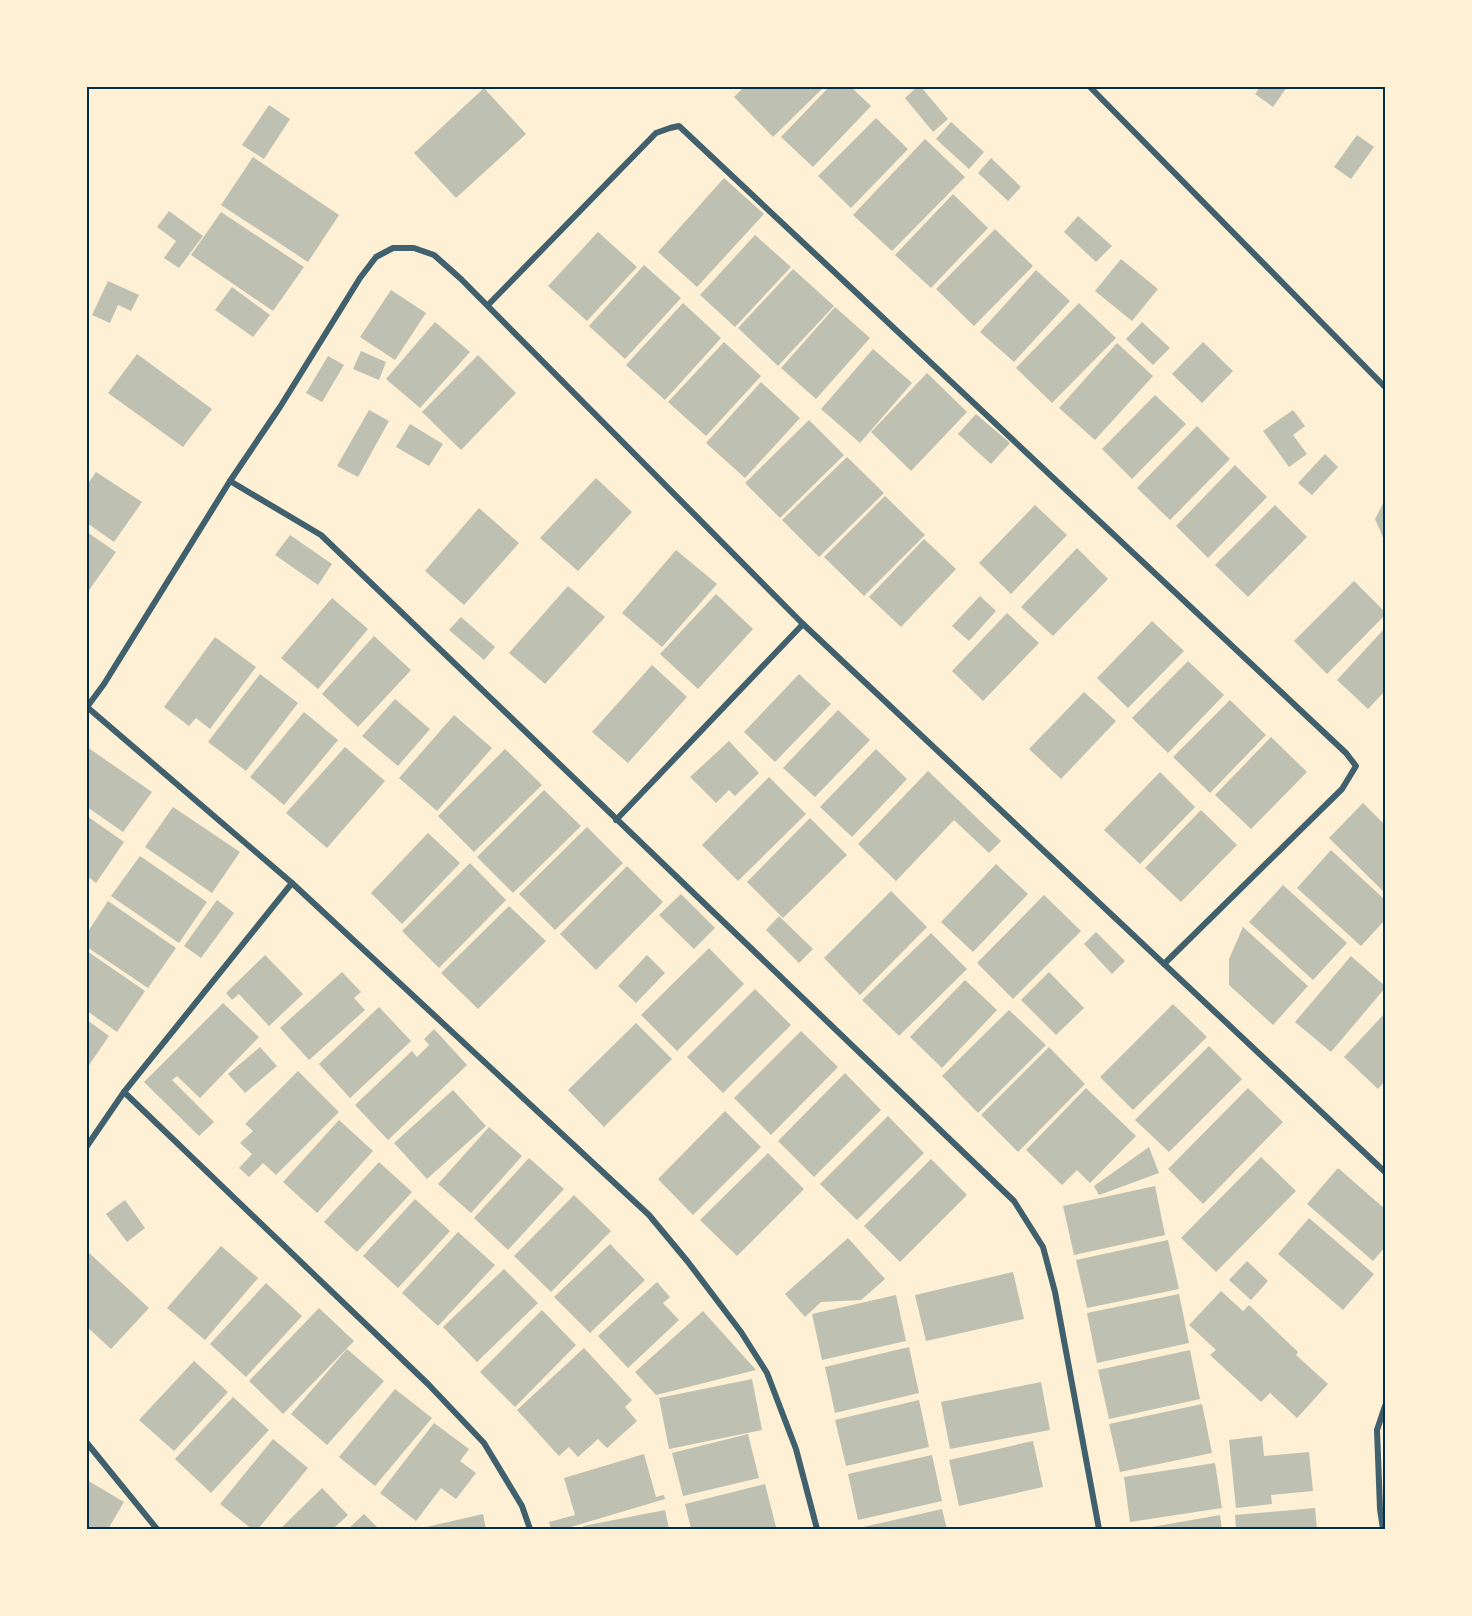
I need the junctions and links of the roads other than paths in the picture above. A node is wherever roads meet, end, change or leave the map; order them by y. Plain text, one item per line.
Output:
1 (1090, 87) edge
2 (488, 305) junction
3 (1385, 387) edge
4 (230, 481) junction
5 (803, 624) junction
6 (87, 707) edge
7 (616, 820) junction
8 (292, 882) junction
9 (1164, 964) junction
10 (124, 1092) junction
11 (87, 1146) edge
12 (1385, 1172) edge
13 (1385, 1406) edge
14 (87, 1443) edge
15 (157, 1529) edge
16 (530, 1529) edge
17 (817, 1529) edge
18 (1099, 1529) edge
19 (1383, 1529) edge

1 - 3 street
2 - 4 street
2 - 5 street
2 - 9 street
4 - 6 street
4 - 7 street
5 - 7 street
5 - 9 street
6 - 8 street
7 - 18 street
8 - 10 street
8 - 17 street
9 - 12 street
10 - 11 street
10 - 16 street
13 - 19 street
14 - 15 street

